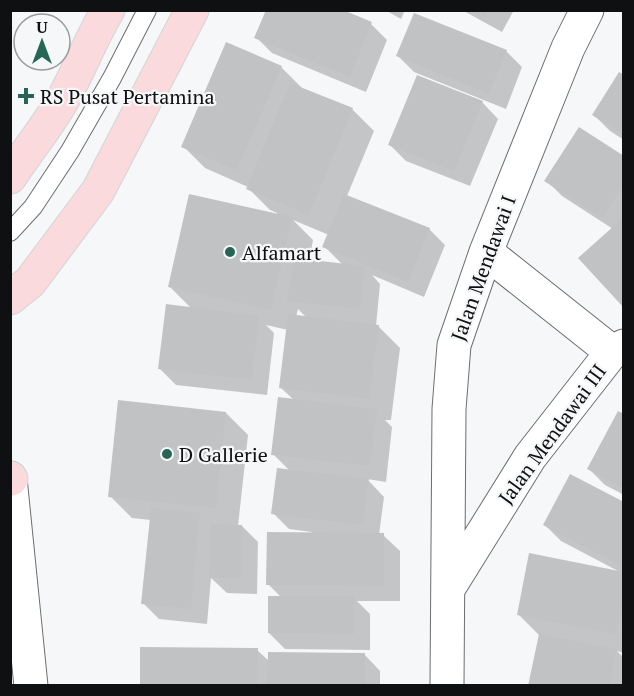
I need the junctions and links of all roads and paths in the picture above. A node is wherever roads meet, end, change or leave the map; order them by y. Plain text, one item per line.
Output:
1 (108, 10) edge
2 (147, 10) edge
3 (192, 10) edge
4 (587, 10) edge
5 (12, 164) edge
6 (10, 231) edge
7 (486, 252) junction
8 (10, 298) edge
9 (618, 349) edge
10 (11, 478) edge
11 (448, 589) junction
12 (31, 686) edge
13 (447, 686) edge

1 - 5 main road
2 - 6 lane
3 - 8 main road
4 - 7 street, Jalan Mendawai I
7 - 9 street
7 - 11 street, Jalan Mendawai I
9 - 11 street, Jalan Mendawai III
10 - 12 street
11 - 13 street, Jalan Mendawai I

